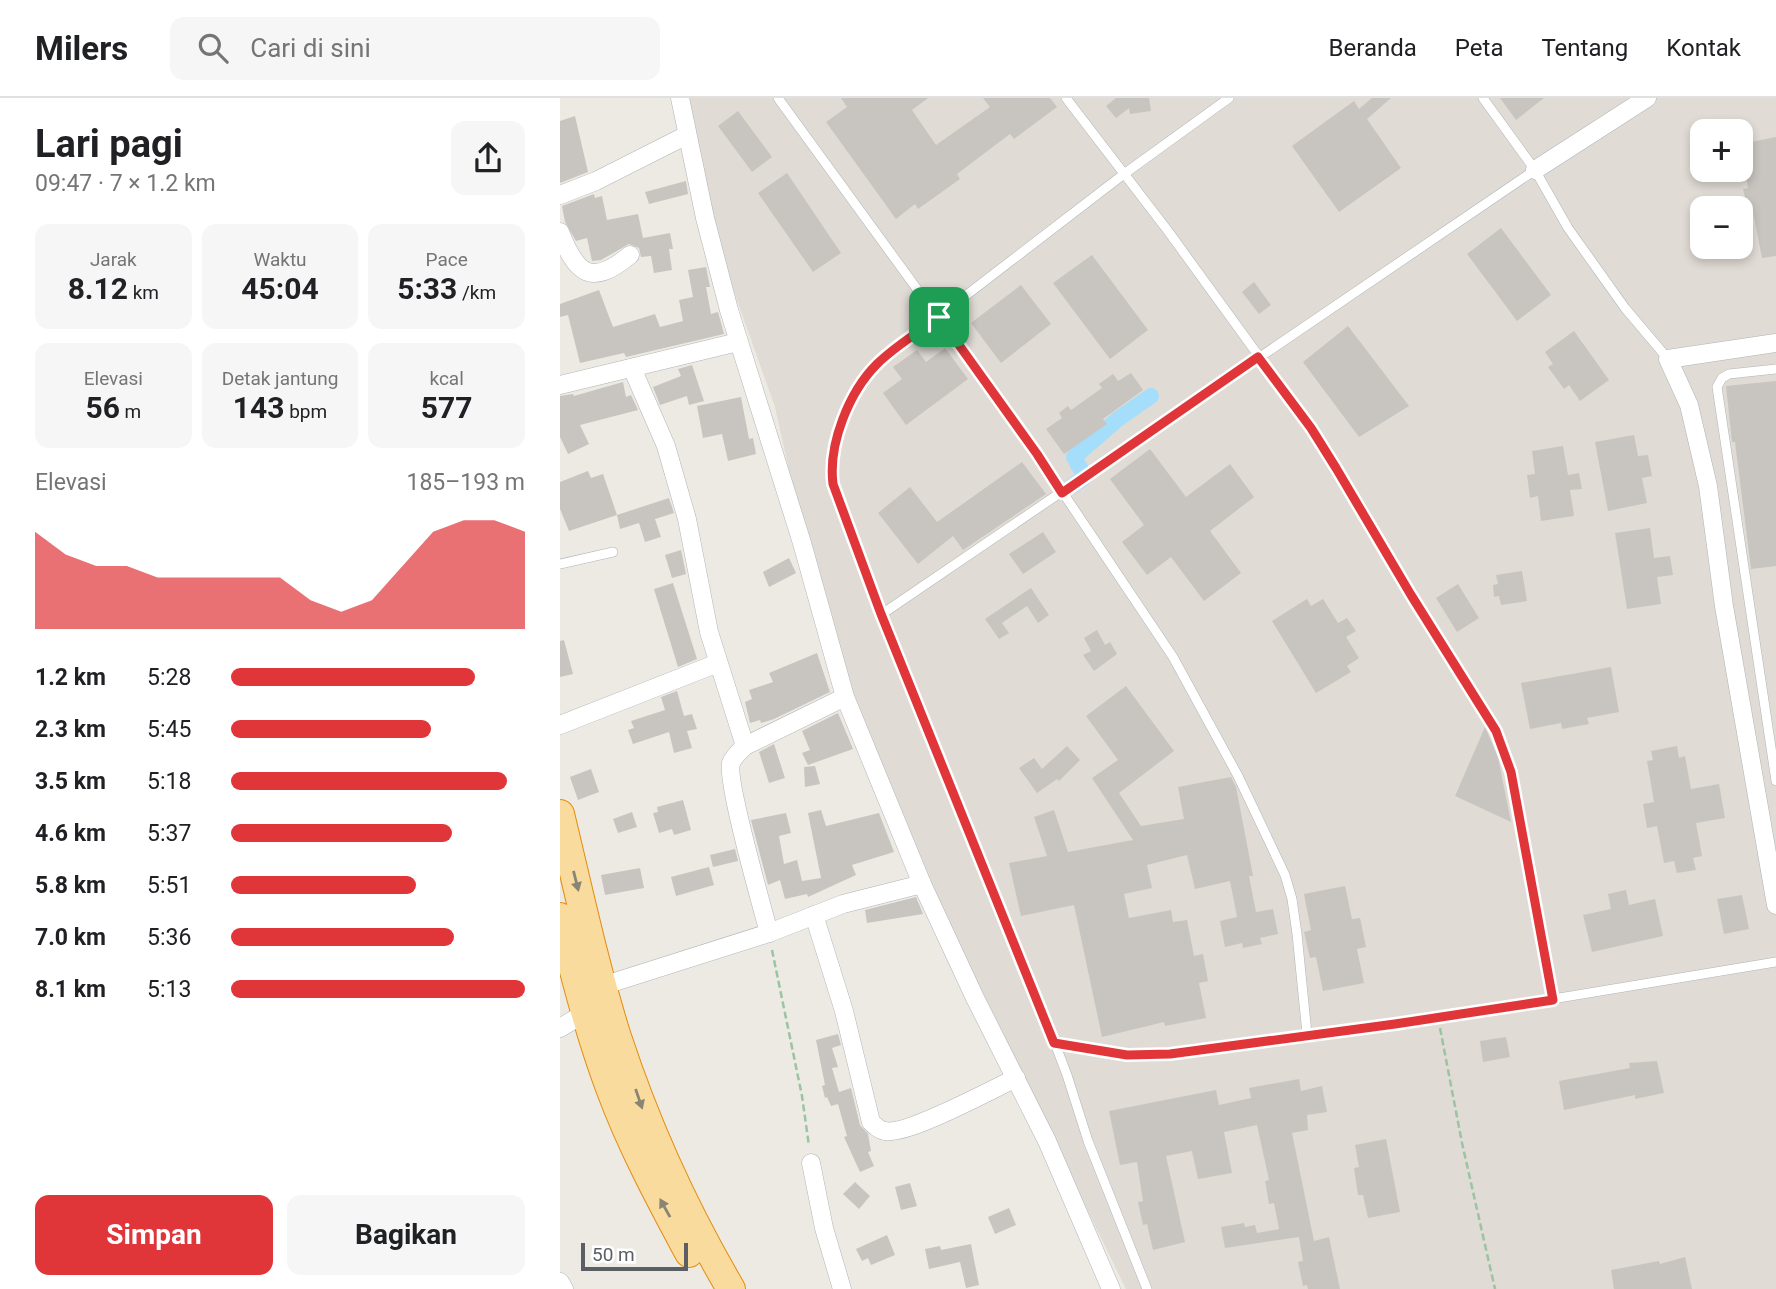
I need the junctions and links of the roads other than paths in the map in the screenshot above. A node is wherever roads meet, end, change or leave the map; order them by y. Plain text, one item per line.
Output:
1 (680, 98) edge
2 (778, 98) edge
3 (1066, 98) edge
4 (1229, 98) edge
5 (1483, 98) edge
6 (1647, 98) edge
7 (687, 135) junction
8 (1535, 170) junction
9 (1124, 174) junction
10 (560, 195) edge
11 (560, 232) edge
12 (630, 256) dead end
13 (939, 317) junction
14 (738, 342) junction
15 (1776, 343) edge
16 (1258, 357) junction
17 (1668, 359) junction
18 (632, 368) junction
19 (1776, 369) edge
20 (560, 385) edge
21 (1062, 493) junction
22 (612, 552) dead end
23 (560, 564) edge
24 (881, 614) junction
25 (718, 663) junction
26 (845, 697) junction
27 (560, 725) edge
28 (745, 747) junction
29 (1776, 781) edge
30 (560, 814) edge
31 (922, 884) junction
32 (1776, 905) edge
33 (814, 915) junction
34 (560, 917) edge
35 (769, 933) junction
36 (1776, 962) edge
37 (602, 986) junction
38 (1553, 1000) junction
39 (585, 1013) junction
40 (560, 1028) edge
41 (1307, 1034) junction
42 (1054, 1043) junction
43 (1016, 1078) junction
44 (811, 1163) road end
45 (560, 1282) edge
46 (564, 1289) edge
47 (709, 1289) edge
48 (731, 1289) edge
49 (842, 1289) edge
50 (1111, 1289) edge
51 (1147, 1289) edge

1 - 7 street
2 - 13 lane
3 - 9 lane
4 - 9 lane
5 - 8 lane
6 - 8 street
7 - 10 street
7 - 14 street
8 - 16 lane
8 - 17 lane
9 - 13 lane
9 - 16 lane
11 - 12 street
13 - 21 lane
13 - 24 lane
14 - 18 street
14 - 26 street
15 - 17 street
16 - 21 lane
16 - 38 lane
17 - 32 street
18 - 20 street
18 - 25 street
19 - 29 lane
21 - 24 lane
21 - 41 lane
22 - 23 lane
24 - 42 lane
25 - 27 street
25 - 28 street
26 - 28 street
26 - 31 street
28 - 35 street
30 -> 37 highway
31 - 33 street
31 - 43 street
33 - 35 street
33 - 43 street
34 - 39 highway
35 - 37 street
36 - 38 lane
37 -> 48 highway
38 - 41 lane
39 - 40 street
47 -> 39 highway
41 - 42 lane
42 - 51 lane
43 - 50 street
44 - 49 street
45 - 46 street

